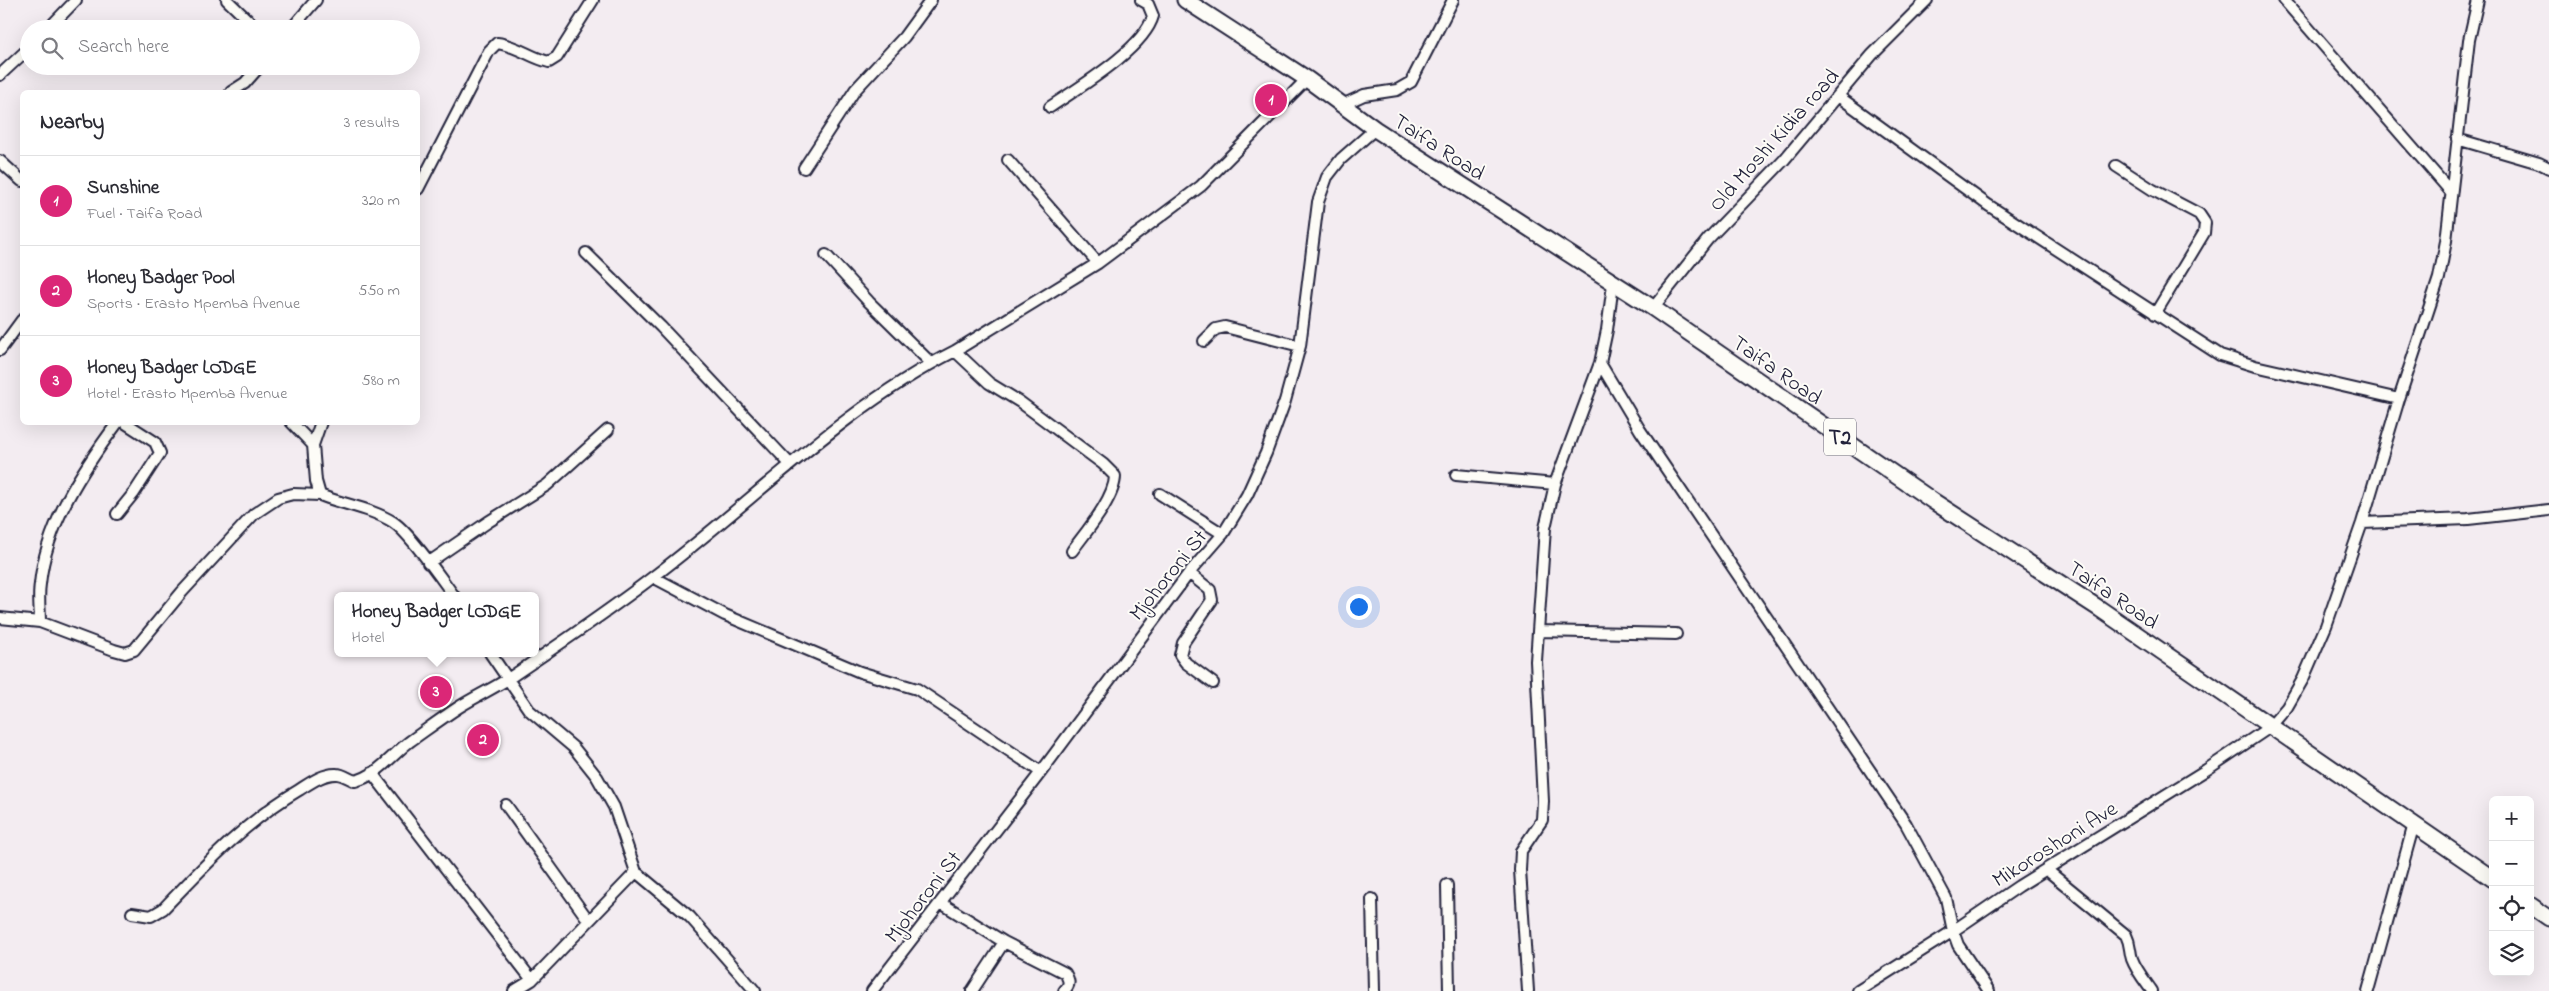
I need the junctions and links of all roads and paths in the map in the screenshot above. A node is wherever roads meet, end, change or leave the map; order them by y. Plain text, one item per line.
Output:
1 (60, 0) edge
2 (76, 0) edge
3 (227, 0) edge
4 (316, 0) edge
5 (593, 0) edge
6 (931, 0) edge
7 (1141, 0) edge
8 (1185, 0) edge
9 (1453, 0) edge
10 (1927, 0) edge
11 (2284, 0) edge
12 (2478, 0) edge
13 (64, 12) junction
14 (56, 20) edge
15 (248, 20) edge
16 (299, 20) edge
17 (20, 56) edge
18 (0, 75) edge
19 (252, 75) edge
20 (1307, 79) junction
21 (234, 90) edge
22 (1838, 96) junction
23 (1342, 105) junction
24 (1050, 107) dead end
25 (1375, 129) junction
26 (2457, 139) junction
27 (1008, 160) dead end
28 (0, 161) edge
29 (2116, 166) dead end
30 (804, 168) dead end
31 (2549, 168) edge
32 (20, 179) edge
33 (420, 186) edge
34 (2451, 192) junction
35 (586, 253) dead end
36 (826, 255) dead end
37 (1098, 263) junction
38 (1613, 284) junction
39 (1653, 308) junction
40 (2155, 314) junction
41 (20, 323) edge
42 (1204, 341) dead end
43 (1300, 346) junction
44 (0, 350) edge
45 (955, 351) junction
46 (931, 363) junction
47 (1600, 363) junction
48 (2399, 400) junction
49 (116, 425) edge
50 (129, 425) edge
51 (294, 425) edge
52 (320, 425) edge
53 (608, 430) dead end
54 (313, 445) junction
55 (790, 464) junction
56 (1456, 475) dead end
57 (1555, 484) junction
58 (1160, 494) dead end
59 (320, 495) junction
60 (2549, 510) edge
61 (117, 514) dead end
62 (2362, 523) junction
63 (1223, 534) junction
64 (1072, 551) dead end
65 (428, 563) junction
66 (1189, 573) junction
67 (653, 577) junction
68 (451, 592) edge
69 (0, 618) edge
70 (40, 622) junction
71 (1538, 631) junction
72 (1676, 634) dead end
73 (492, 657) edge
74 (539, 657) edge
75 (539, 657) edge
76 (506, 680) junction
77 (1213, 683) dead end
78 (2270, 727) junction
79 (1041, 772) junction
80 (372, 773) junction
81 (506, 805) dead end
82 (2414, 824) junction
83 (2046, 870) junction
84 (636, 872) junction
85 (2489, 876) edge
86 (1447, 885) dead end
87 (1372, 899) dead end
88 (941, 903) junction
89 (2534, 908) edge
90 (132, 913) dead end
91 (2549, 918) edge
92 (589, 921) junction
93 (1953, 931) junction
94 (1004, 942) junction
95 (532, 980) junction
96 (519, 990) edge
97 (755, 991) edge
98 (872, 991) edge
99 (972, 991) edge
100 (1064, 991) edge
101 (1374, 991) edge
102 (1449, 991) edge
103 (1528, 991) edge
104 (1858, 991) edge
105 (1989, 991) edge
106 (2152, 991) edge
107 (2368, 991) edge

1 - 13 street
2 - 13 street
3 - 15 street
4 - 16 street
5 - 33 street
6 - 30 street
7 - 24 street
8 - 20 highway, Taifa Road / T2
9 - 23 street
10 - 22 street, Old Moshi Kidia road
11 - 34 street
12 - 26 street, Mikoroshoni Ave
13 - 14 street
17 - 18 street
19 - 21 street
20 - 23 highway, Taifa Road / T2
20 - 37 street
22 - 39 street, Old Moshi Kidia road
22 - 40 street
23 - 25 highway, Taifa Road / T2
25 - 38 highway, Taifa Road / T2
25 - 43 street, Mjohoroni St
26 - 31 street
26 - 34 street, Mikoroshoni Ave
27 - 37 street
28 - 32 street
29 - 40 street
34 - 48 street, Mikoroshoni Ave
35 - 55 street
36 - 46 street
37 - 45 street
38 - 39 highway, Taifa Road / T2
38 - 47 street
39 - 78 highway, Taifa Road / T2
40 - 48 street
41 - 44 street
42 - 43 street
43 - 63 street, Mjohoroni St
45 - 46 street
45 - 64 street
46 - 55 street
47 - 57 street
47 - 93 street
48 - 62 street, Mikoroshoni Ave
49 - 70 street
50 - 61 street
51 - 54 street
52 - 54 street
53 - 65 street
54 - 59 street
55 - 67 street
56 - 57 street
57 - 71 street
58 - 63 street
59 - 65 street
59 - 70 street
60 - 62 street
62 - 78 street, Mikoroshoni Ave
63 - 66 street, Mjohoroni St
65 - 68 street
66 - 77 street
66 - 79 street, Mjohoroni St
67 - 75 street
67 - 79 street
69 - 70 street
71 - 72 street
71 - 103 street
73 - 76 street
74 - 76 street
76 - 80 street
76 - 84 street
78 - 82 highway, Taifa Road / T2
78 - 83 street, Mikoroshoni Ave
79 - 88 street, Mjohoroni St
80 - 90 street
80 - 95 street
81 - 92 street
82 - 85 highway, Taifa Road / T2
82 - 107 street
83 - 93 street, Mikoroshoni Ave
83 - 106 street
84 - 92 street
84 - 97 street
86 - 102 street
87 - 101 street
88 - 94 street
88 - 98 street, Mjohoroni St
89 - 91 highway
92 - 95 street
93 - 104 street, Mikoroshoni Ave
93 - 105 street
94 - 99 street
94 - 100 street
95 - 96 street

